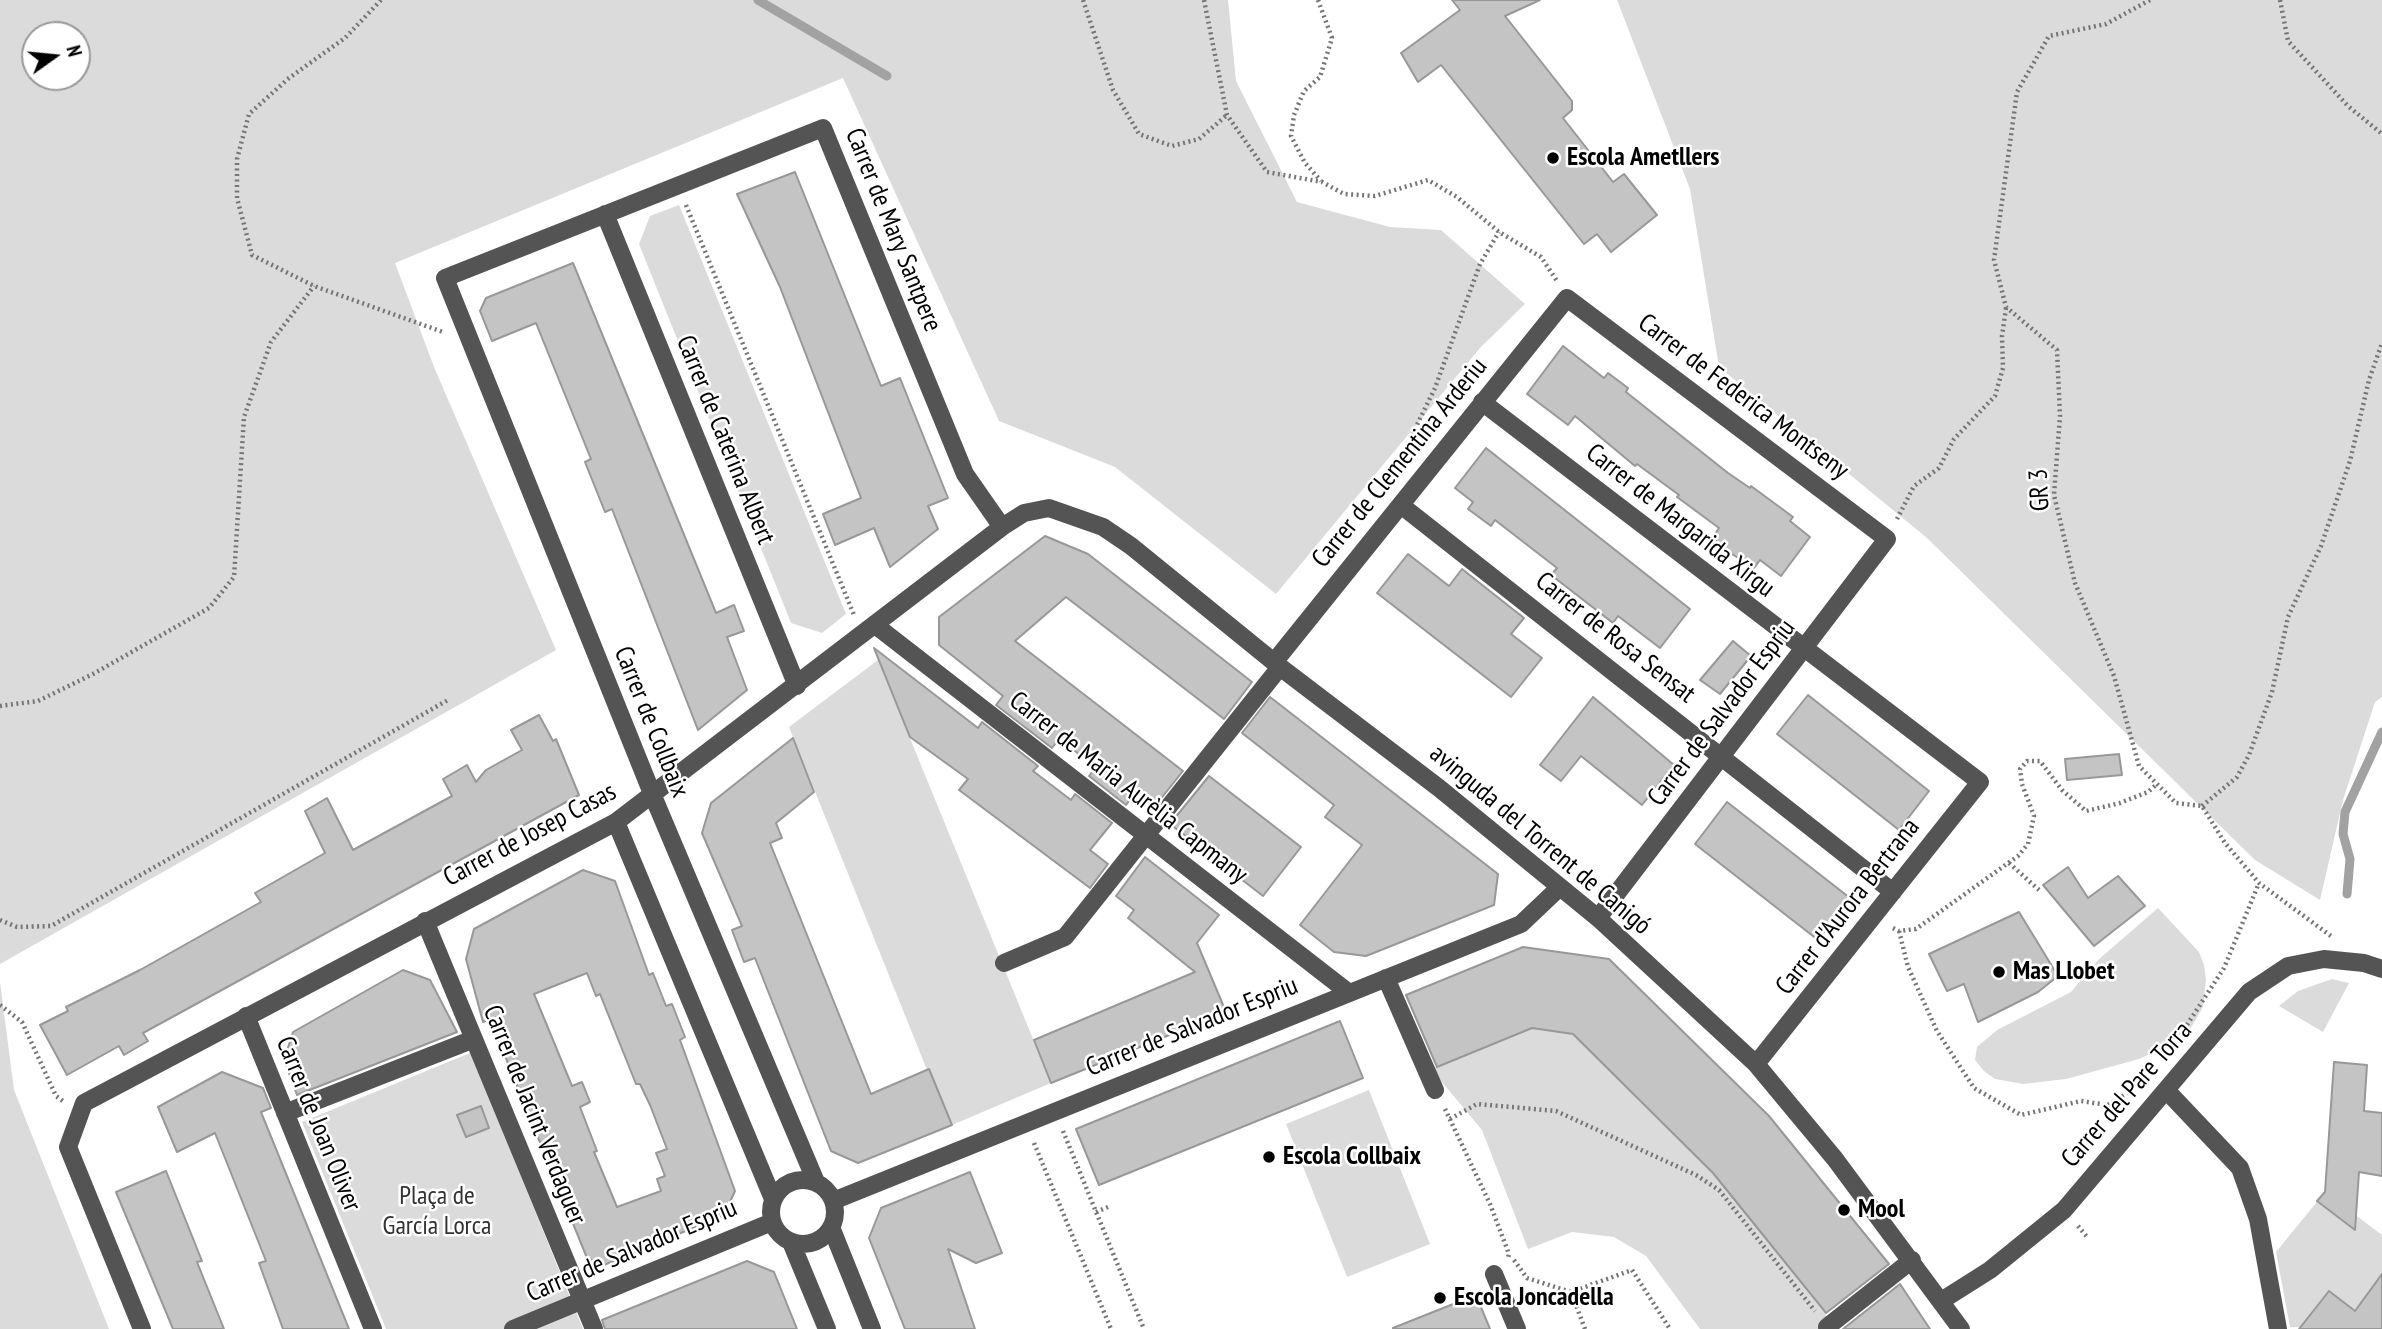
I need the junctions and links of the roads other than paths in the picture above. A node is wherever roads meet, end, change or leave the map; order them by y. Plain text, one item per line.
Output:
1 (605, 214) junction
2 (444, 278) joint
3 (1567, 298) joint
4 (1482, 402) junction
5 (1402, 506) junction
6 (1002, 527) junction
7 (1887, 539) joint
8 (869, 630) junction
9 (1803, 649) junction
10 (1278, 664) junction
11 (797, 686) junction
12 (1722, 755) junction
13 (1980, 782) joint
14 (653, 796) junction
15 (616, 821) junction
16 (1147, 835) junction
17 (1560, 887) junction
18 (1893, 892) junction
19 (1598, 918) junction
20 (425, 921) junction
21 (1004, 963) dead end
22 (2382, 969) edge
23 (1386, 978) junction
24 (1348, 992) junction
25 (246, 1016) junction
26 (474, 1039) junction
27 (1756, 1064) junction
28 (1435, 1090) road end
29 (2167, 1091) junction
30 (285, 1113) junction
31 (816, 1182) junction
32 (773, 1199) junction
33 (833, 1201) junction
34 (772, 1222) junction
35 (831, 1227) junction
36 (791, 1242) junction
37 (1912, 1260) junction
38 (1494, 1274) road end
39 (582, 1300) junction
40 (1941, 1301) junction
41 (1827, 1327) road end
42 (142, 1329) edge
43 (373, 1329) edge
44 (513, 1329) edge
45 (594, 1329) edge
46 (827, 1329) edge
47 (872, 1329) edge
48 (1517, 1329) edge
49 (1961, 1329) edge
50 (2278, 1329) edge

1 - 2 street, Carrer de Mary Santpere
1 - 6 street, Carrer de Mary Santpere
1 - 11 street, Carrer de Caterina Albert
2 - 14 street, Carrer de Collbaix
3 - 4 street, Carrer de Clementina Arderiu
3 - 7 street, Carrer de Federica Montseny
4 - 5 street, Carrer de Clementina Arderiu
4 - 9 street, Carrer de Margarida Xirgu
5 - 10 street, Carrer de Clementina Arderiu
5 - 12 street, Carrer de Rosa Sensat
6 - 8 street, Carrer de Josep Casas
6 - 10 street, avinguda del Torrent de Canigó
7 - 9 street, Carrer de Salvador Espriu
8 - 11 street, Carrer de Josep Casas
8 - 16 street, Carrer de Maria Aurèlia Capmany
9 - 12 street, Carrer de Salvador Espriu
9 - 13 street, Carrer de Margarida Xirgu
10 - 16 street, Carrer de Clementina Arderiu
10 - 17 street, avinguda del Torrent de Canigó
11 - 14 street, Carrer de Josep Casas
12 - 18 street, Carrer de Rosa Sensat
12 - 19 street, Carrer de Salvador Espriu
13 - 18 street, Carrer d'Aurora Bertrana
14 - 15 street, Carrer de Josep Casas
14 - 31 street, Carrer de Collbaix
15 - 20 street, Carrer de Josep Casas
15 - 32 street
16 - 21 street, Carrer de Clementina Arderiu
16 - 24 street, Carrer de Maria Aurèlia Capmany
17 - 19 street, avinguda del Torrent de Canigó
17 - 23 street, Carrer de Salvador Espriu
18 - 27 street, Carrer d'Aurora Bertrana
19 - 27 street, avinguda del Torrent de Canigó
20 - 25 street, Carrer de Josep Casas
20 - 26 street, Carrer de Jacint Verdaguer
22 - 29 street, Carrer del Pare Torra
23 - 24 street, Carrer de Salvador Espriu
23 - 28 street
24 - 33 street, Carrer de Salvador Espriu
25 - 30 street, Carrer de Joan Oliver
25 - 42 street, Carrer de Josep Casas
26 - 30 street
26 - 39 street, Carrer de Jacint Verdaguer
27 - 37 street, avinguda del Torrent de Canigó
29 - 40 street, Carrer del Pare Torra
29 - 50 street
30 - 43 street, Carrer de Joan Oliver
31 - 32 street
31 - 33 street
32 - 34 street
33 - 35 street
34 - 36 street
34 - 39 street, Carrer de Salvador Espriu
35 - 36 street
35 - 47 street
36 - 46 street
37 - 40 street, avinguda del Torrent de Canigó
37 - 41 street
38 - 48 street
39 - 44 street, Carrer de Salvador Espriu
39 - 45 street, Carrer de Jacint Verdaguer
40 - 49 street, avinguda del Torrent de Canigó

